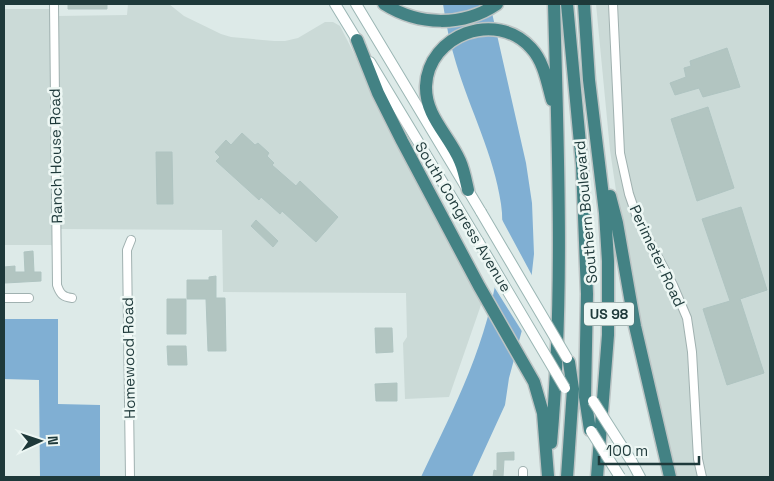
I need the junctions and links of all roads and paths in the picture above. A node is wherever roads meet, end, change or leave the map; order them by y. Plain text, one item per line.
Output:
1 (54, 4) edge
2 (336, 4) edge
3 (356, 4) edge
4 (384, 4) edge
5 (497, 4) edge
6 (554, 4) edge
7 (567, 4) edge
8 (584, 4) edge
9 (613, 4) edge
10 (357, 40) junction
11 (557, 122) junction
12 (597, 151) junction
13 (468, 190) junction
14 (132, 240) dead end
15 (4, 298) edge
16 (29, 298) dead end
17 (72, 298) dead end
18 (568, 360) junction
19 (585, 388) junction
20 (572, 400) junction
21 (591, 431) junction
22 (130, 477) edge
23 (548, 477) edge
24 (567, 477) edge
25 (597, 477) edge
26 (620, 477) edge
27 (640, 477) edge
28 (670, 477) edge
29 (702, 477) edge

1 - 17 street, Ranch House Road
2 - 10 main road, South Congress Avenue
3 - 13 main road, South Congress Avenue
4 - 5 highway
6 - 11 highway, Southern Boulevard
7 - 19 highway
8 - 12 highway, Southern Boulevard / US 98
9 - 29 street, Perimeter Road
10 - 20 main road, South Congress Avenue, bridge
10 - 23 highway
11 - 13 highway
11 - 23 highway, Southern Boulevard
12 - 25 highway, Southern Boulevard / US 98
12 - 28 highway
13 - 18 main road, South Congress Avenue, bridge
14 - 22 street, Homewood Road
15 - 16 street
18 - 19 main road, South Congress Avenue
18 - 20 highway
19 - 21 highway
19 - 27 main road, South Congress Avenue, bridge
20 - 21 main road, South Congress Avenue
20 - 24 highway
21 - 26 main road, South Congress Avenue, bridge

